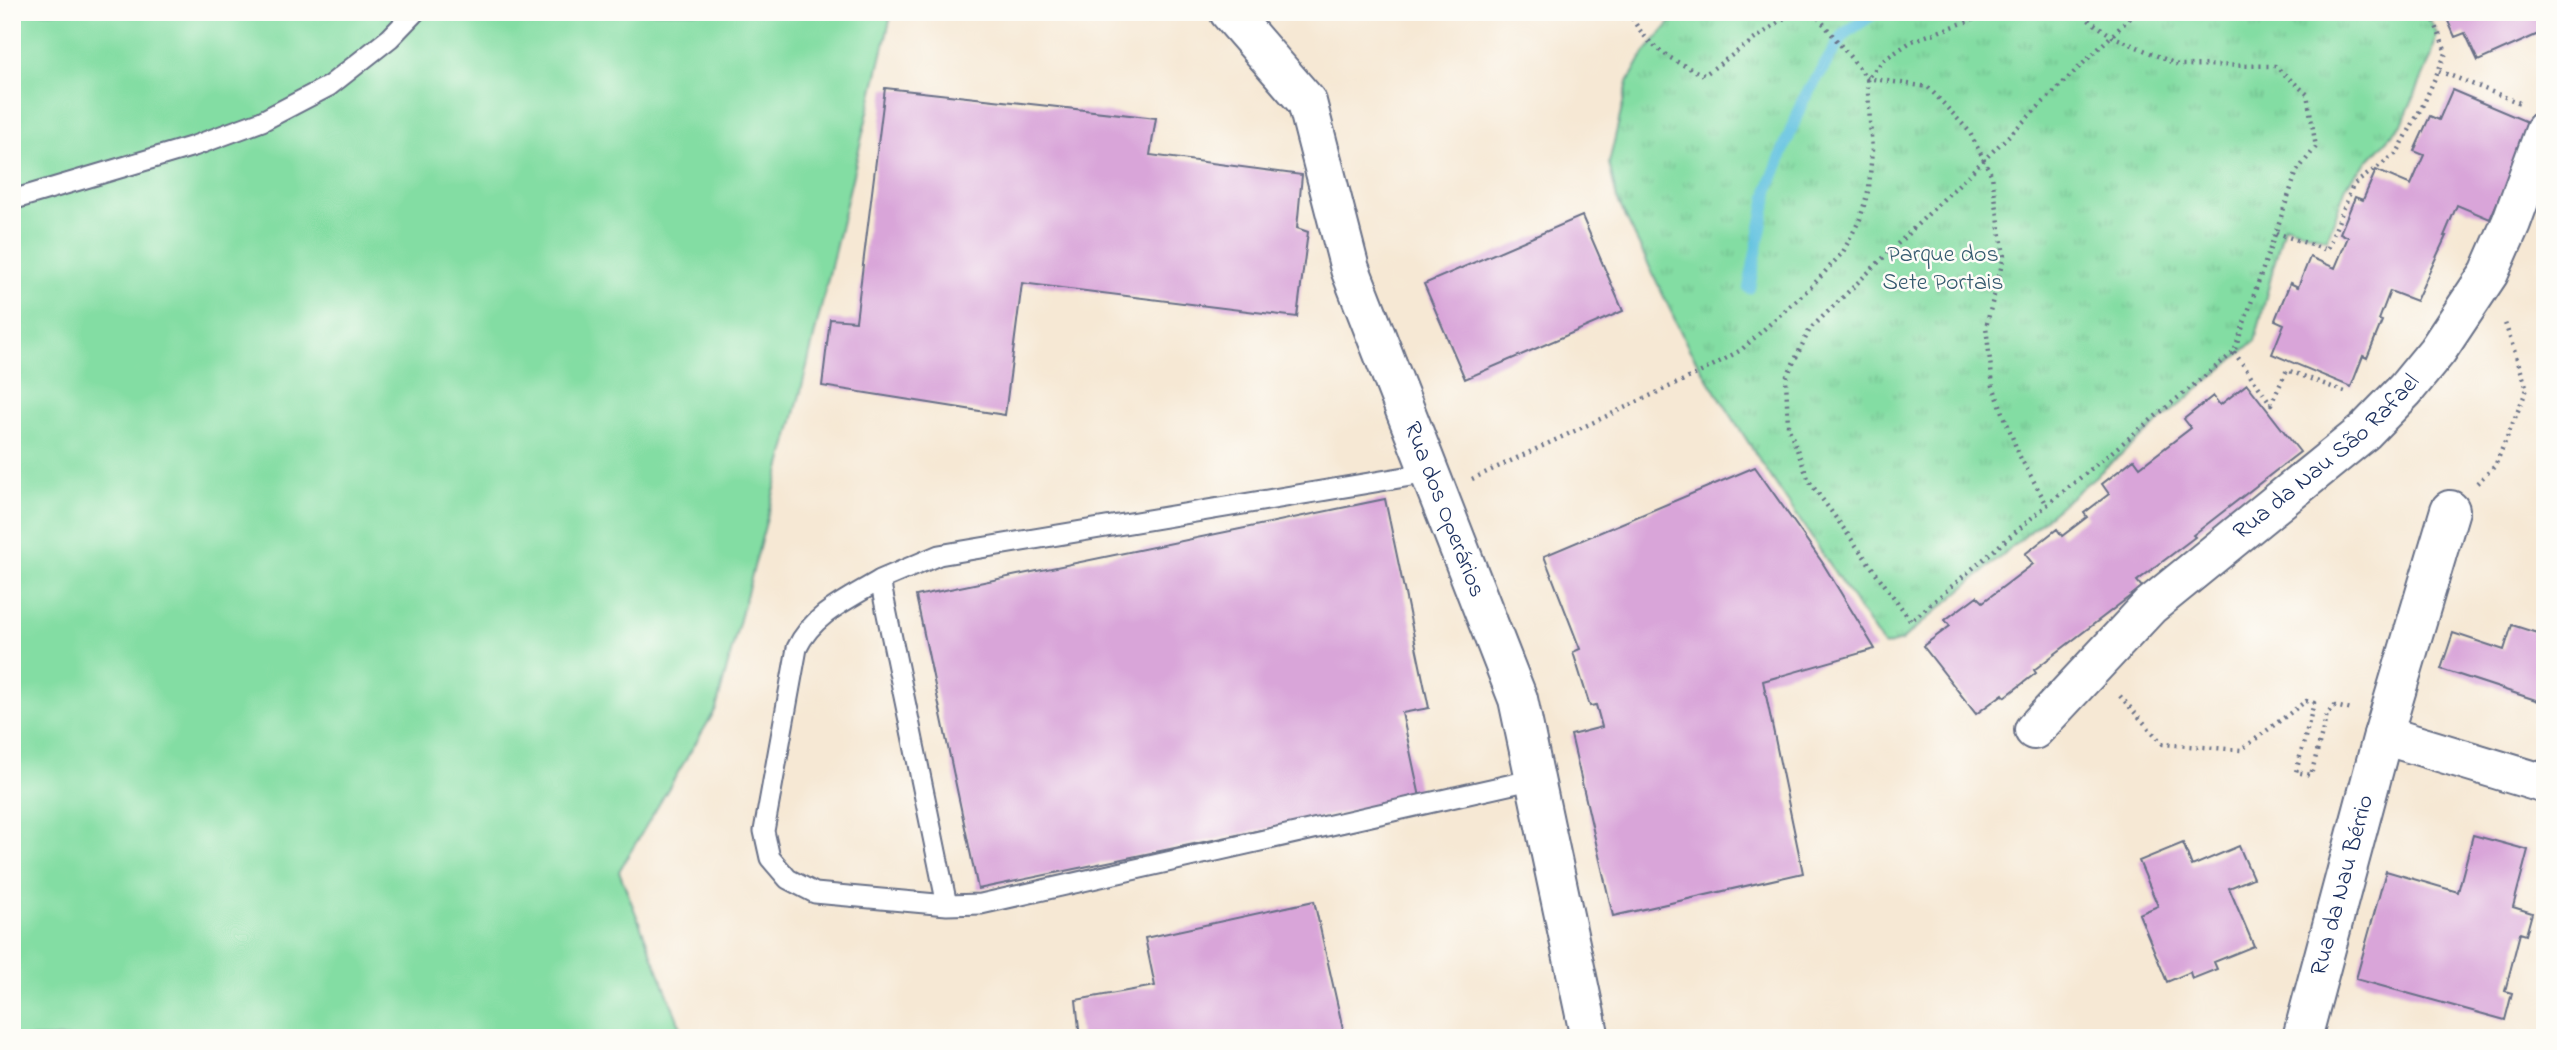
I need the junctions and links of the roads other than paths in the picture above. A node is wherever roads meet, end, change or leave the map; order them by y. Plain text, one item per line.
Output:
1 (415, 12) edge
2 (1229, 12) edge
3 (2533, 117) edge
4 (12, 200) edge
5 (1434, 484) junction
6 (2451, 510) road end
7 (880, 580) junction
8 (2385, 726) junction
9 (2034, 730) dead end
10 (1535, 779) junction
11 (2545, 784) edge
12 (947, 905) junction
13 (1590, 1038) edge
14 (2302, 1038) edge

1 - 4 lane
2 - 5 street, Rua dos Operários
3 - 9 street, Rua da Nau São Rafael
5 - 7 lane
5 - 10 street, Rua dos Operários
6 - 8 street, Rua da Nau Bérrio
7 - 12 lane
7 - 12 lane
8 - 11 street
8 - 14 street, Rua da Nau Bérrio
10 - 12 lane
10 - 13 street, Rua dos Operários

